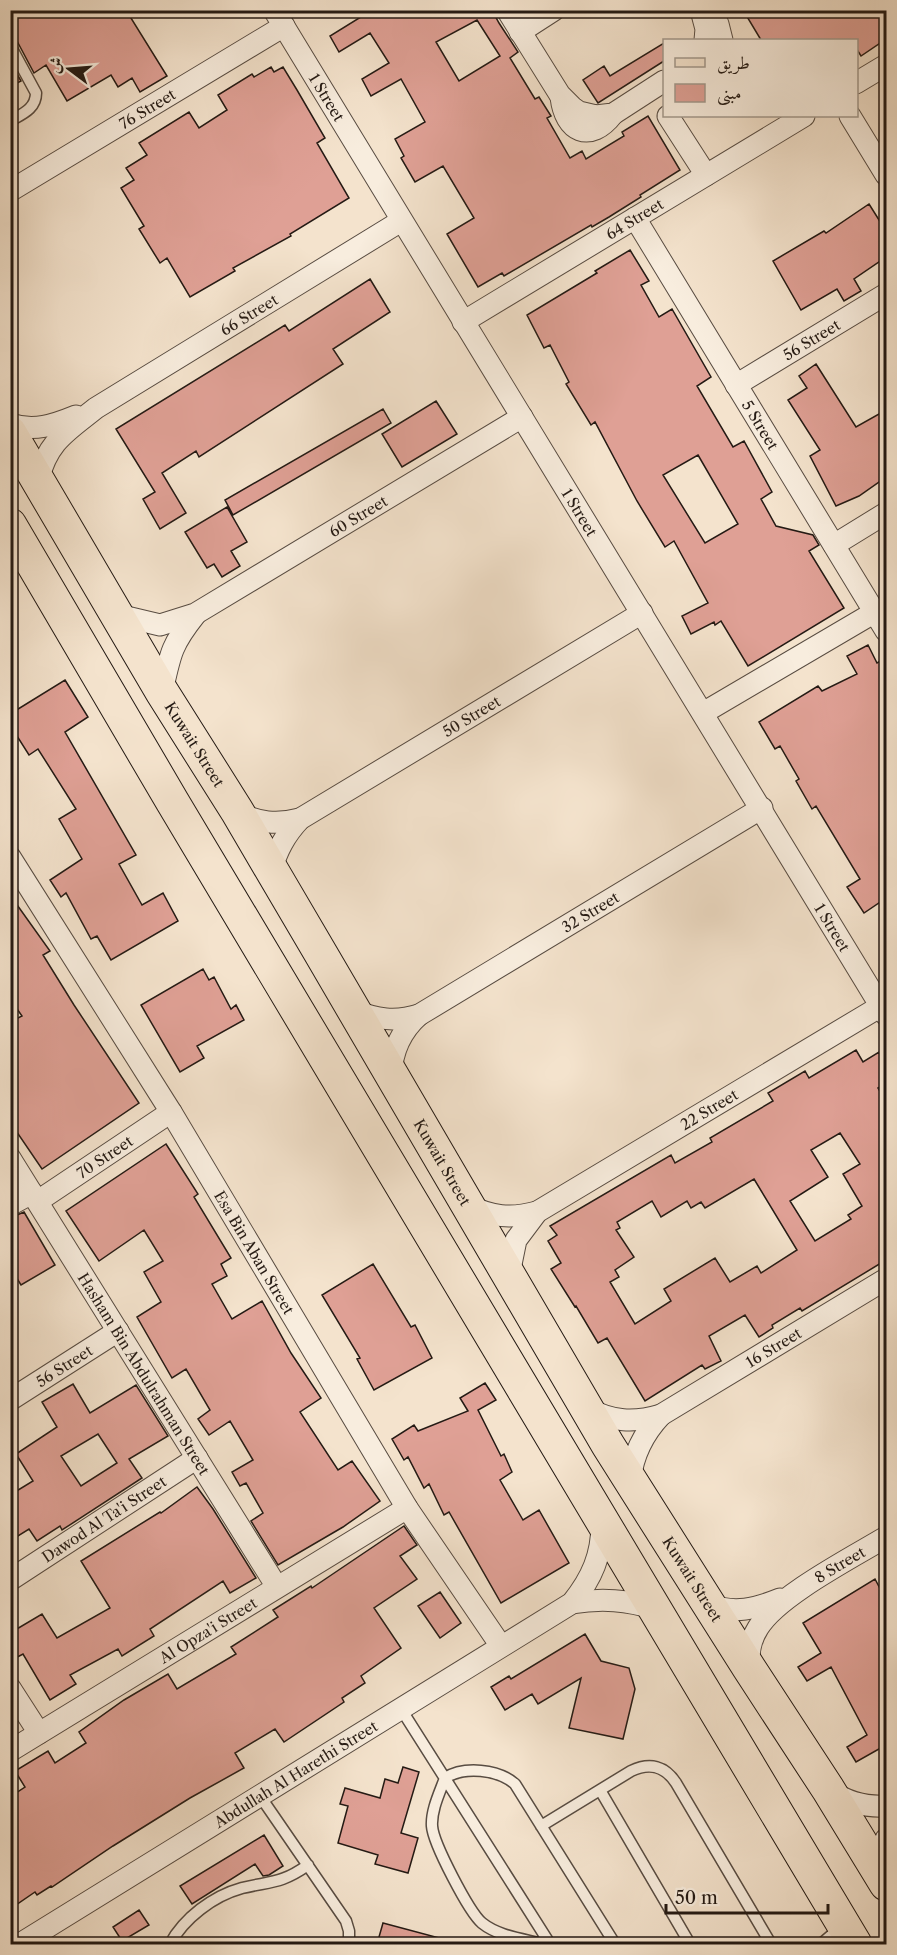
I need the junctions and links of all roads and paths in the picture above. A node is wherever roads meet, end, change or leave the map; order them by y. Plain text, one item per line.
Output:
1 (507, 10) edge
2 (554, 10) edge
3 (701, 10) edge
4 (707, 10) edge
5 (279, 19) edge
6 (520, 32) junction
7 (705, 39) edge
8 (722, 39) edge
9 (10, 45) edge
10 (886, 65) edge
11 (858, 82) edge
12 (658, 85) edge
13 (663, 106) edge
14 (669, 117) edge
15 (802, 117) edge
16 (851, 117) edge
17 (10, 121) edge
18 (706, 175) junction
19 (886, 176) edge
20 (10, 191) edge
21 (634, 218) junction
22 (401, 221) junction
23 (886, 294) edge
24 (463, 322) junction
25 (736, 385) junction
26 (96, 408) junction
27 (522, 417) junction
28 (10, 424) edge
29 (10, 432) edge
30 (38, 480) junction
31 (886, 513) edge
32 (10, 525) edge
33 (834, 545) junction
34 (875, 612) junction
35 (642, 613) junction
36 (195, 614) junction
37 (118, 615) junction
38 (886, 631) edge
39 (162, 692) junction
40 (703, 713) junction
41 (172, 801) junction
42 (762, 808) junction
43 (237, 812) junction
44 (300, 819) junction
45 (10, 857) edge
46 (271, 871) junction
47 (321, 954) junction
48 (354, 1010) junction
49 (884, 1010) edge
50 (419, 1015) junction
51 (391, 1075) junction
52 (171, 1112) junction
53 (10, 1158) edge
54 (35, 1197) junction
55 (10, 1205) edge
56 (468, 1205) junction
57 (537, 1212) junction
58 (509, 1274) junction
59 (886, 1279) edge
60 (485, 1325) junction
61 (118, 1331) junction
62 (10, 1400) edge
63 (587, 1408) junction
64 (661, 1415) junction
65 (196, 1458) junction
66 (630, 1480) junction
67 (407, 1508) junction
68 (602, 1519) junction
69 (886, 1537) edge
70 (10, 1580) edge
71 (277, 1587) junction
72 (792, 1595) junction
73 (572, 1603) junction
74 (710, 1605) junction
75 (656, 1609) junction
76 (501, 1646) junction
77 (749, 1668) junction
78 (10, 1688) edge
79 (401, 1708) junction
80 (39, 1733) junction
81 (10, 1751) edge
82 (445, 1778) junction
83 (828, 1789) junction
84 (600, 1790) junction
85 (260, 1796) junction
86 (886, 1806) edge
87 (541, 1826) junction
88 (886, 1839) edge
89 (308, 1865) junction
90 (884, 1881) edge
91 (840, 1938) edge
92 (20, 1944) edge
93 (170, 1944) edge
94 (349, 1944) edge
95 (542, 1944) edge
96 (550, 1944) edge
97 (615, 1944) edge
98 (690, 1944) edge
99 (771, 1944) edge
100 (869, 1944) edge

1 - 6 street
2 - 6 street
3 - 7 street
4 - 8 street
5 - 20 street, 76 Street
5 - 22 street, 1 Street
6 - 12 street
9 - 17 lane
10 - 11 street
12 - 13 street
14 - 18 street
15 - 18 street, 64 Street
16 - 19 street
18 - 21 street, 64 Street
21 - 24 street, 64 Street
21 - 25 street, 5 Street
22 - 24 street, 1 Street
22 - 26 street, 66 Street
23 - 25 street, 56 Street
24 - 27 street, 1 Street
25 - 33 street, 5 Street
26 - 28 street, 66 Street
26 - 30 street, 66 Street
27 - 35 street, 1 Street
27 - 36 street, 60 Street
29 - 30 main road, Kuwait Street
30 - 37 main road, Kuwait Street
31 - 33 street
32 - 41 main road
33 - 34 street, 5 Street
34 - 38 street, 5 Street
34 - 40 street
35 - 40 street, 1 Street
35 - 44 street, 50 Street
36 - 37 street, 60 Street
36 - 39 street, 60 Street
37 - 39 main road, Kuwait Street
39 - 43 main road, Kuwait Street
40 - 42 street, 1 Street
41 - 47 main road
41 - 60 main road
42 - 49 street, 1 Street
42 - 50 street, 32 Street
43 - 44 street, 50 Street
43 - 46 main road, Kuwait Street
44 - 46 street, 50 Street
45 - 52 street, Esa Bin Aban Street
46 - 47 main road, Kuwait Street
47 - 48 main road, Kuwait Street
48 - 50 street, 32 Street
48 - 51 main road, Kuwait Street
49 - 57 street, 22 Street
50 - 51 street, 32 Street
51 - 56 main road, Kuwait Street
52 - 54 street, 70 Street
52 - 67 street, Esa Bin Aban Street
53 - 54 street, Hasham Bin Abdulrahman Street
54 - 55 street, 70 Street
54 - 61 street, Hasham Bin Abdulrahman Street
56 - 57 street, 22 Street
56 - 58 main road, Kuwait Street
57 - 58 street, 22 Street
58 - 63 main road, Kuwait Street
59 - 64 street, 16 Street
60 - 63 main road
60 - 68 main road
61 - 62 street, 56 Street
61 - 65 street, Hasham Bin Abdulrahman Street
63 - 64 street, 16 Street
63 - 66 main road, Kuwait Street
64 - 66 street, 16 Street
65 - 70 street, Dawod Al Ta'i Street
65 - 71 street, Hasham Bin Abdulrahman Street
66 - 74 main road, Kuwait Street
67 - 71 street, Al Opza'i Street
67 - 76 street, Esa Bin Aban Street
68 - 73 street, Abdullah Al Harethi Street
68 - 75 main road
69 - 72 street, 8 Street
71 - 80 street, Al Opza'i Street
72 - 74 street, 8 Street
72 - 77 street, 8 Street
73 - 75 street, Abdullah Al Harethi Street
73 - 76 street, Abdullah Al Harethi Street
74 - 77 main road, Kuwait Street
75 - 91 main road
76 - 79 street, Abdullah Al Harethi Street
77 - 83 main road, Kuwait Street
78 - 80 street
79 - 82 lane
79 - 85 street, Abdullah Al Harethi Street
80 - 81 street, Al Opza'i Street
82 - 87 lane
82 - 95 lane
82 - 96 lane
83 - 86 street
83 - 90 main road, Kuwait Street
84 - 87 lane
84 - 98 lane
84 - 99 lane
85 - 89 lane
85 - 92 street, Abdullah Al Harethi Street
87 - 97 lane
88 - 90 street
89 - 93 lane
89 - 94 lane
91 - 100 main road

